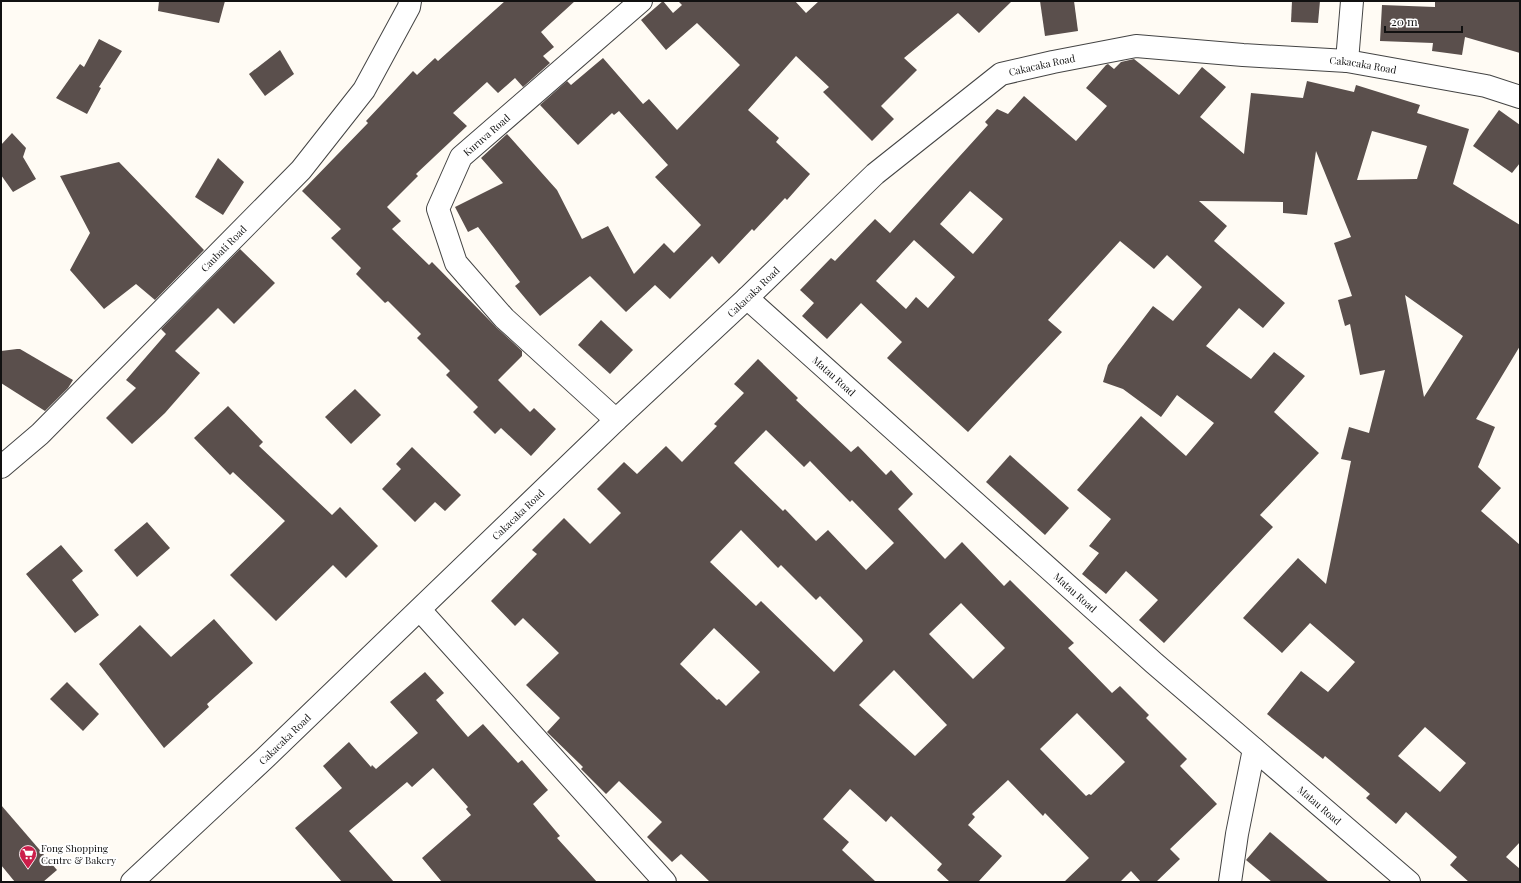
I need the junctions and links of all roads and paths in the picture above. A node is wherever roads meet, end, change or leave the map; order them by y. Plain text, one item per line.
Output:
1 (410, 1) edge
2 (641, 1) edge
3 (1352, 1) edge
4 (1347, 60) junction
5 (1520, 97) edge
6 (747, 298) junction
7 (616, 420) junction
8 (1, 467) edge
9 (420, 610) junction
10 (1254, 749) junction
11 (132, 882) edge
12 (665, 882) edge
13 (1230, 882) edge
14 (1409, 882) edge

1 - 8 street, Caubati Road
2 - 7 street, Kuruva Road
3 - 4 street
4 - 5 street, Cakacaka Road
4 - 6 street, Cakacaka Road
6 - 7 street, Cakacaka Road
6 - 10 street, Matau Road
7 - 9 street, Cakacaka Road
9 - 11 street, Cakacaka Road
9 - 12 street
10 - 13 street
10 - 14 street, Matau Road

